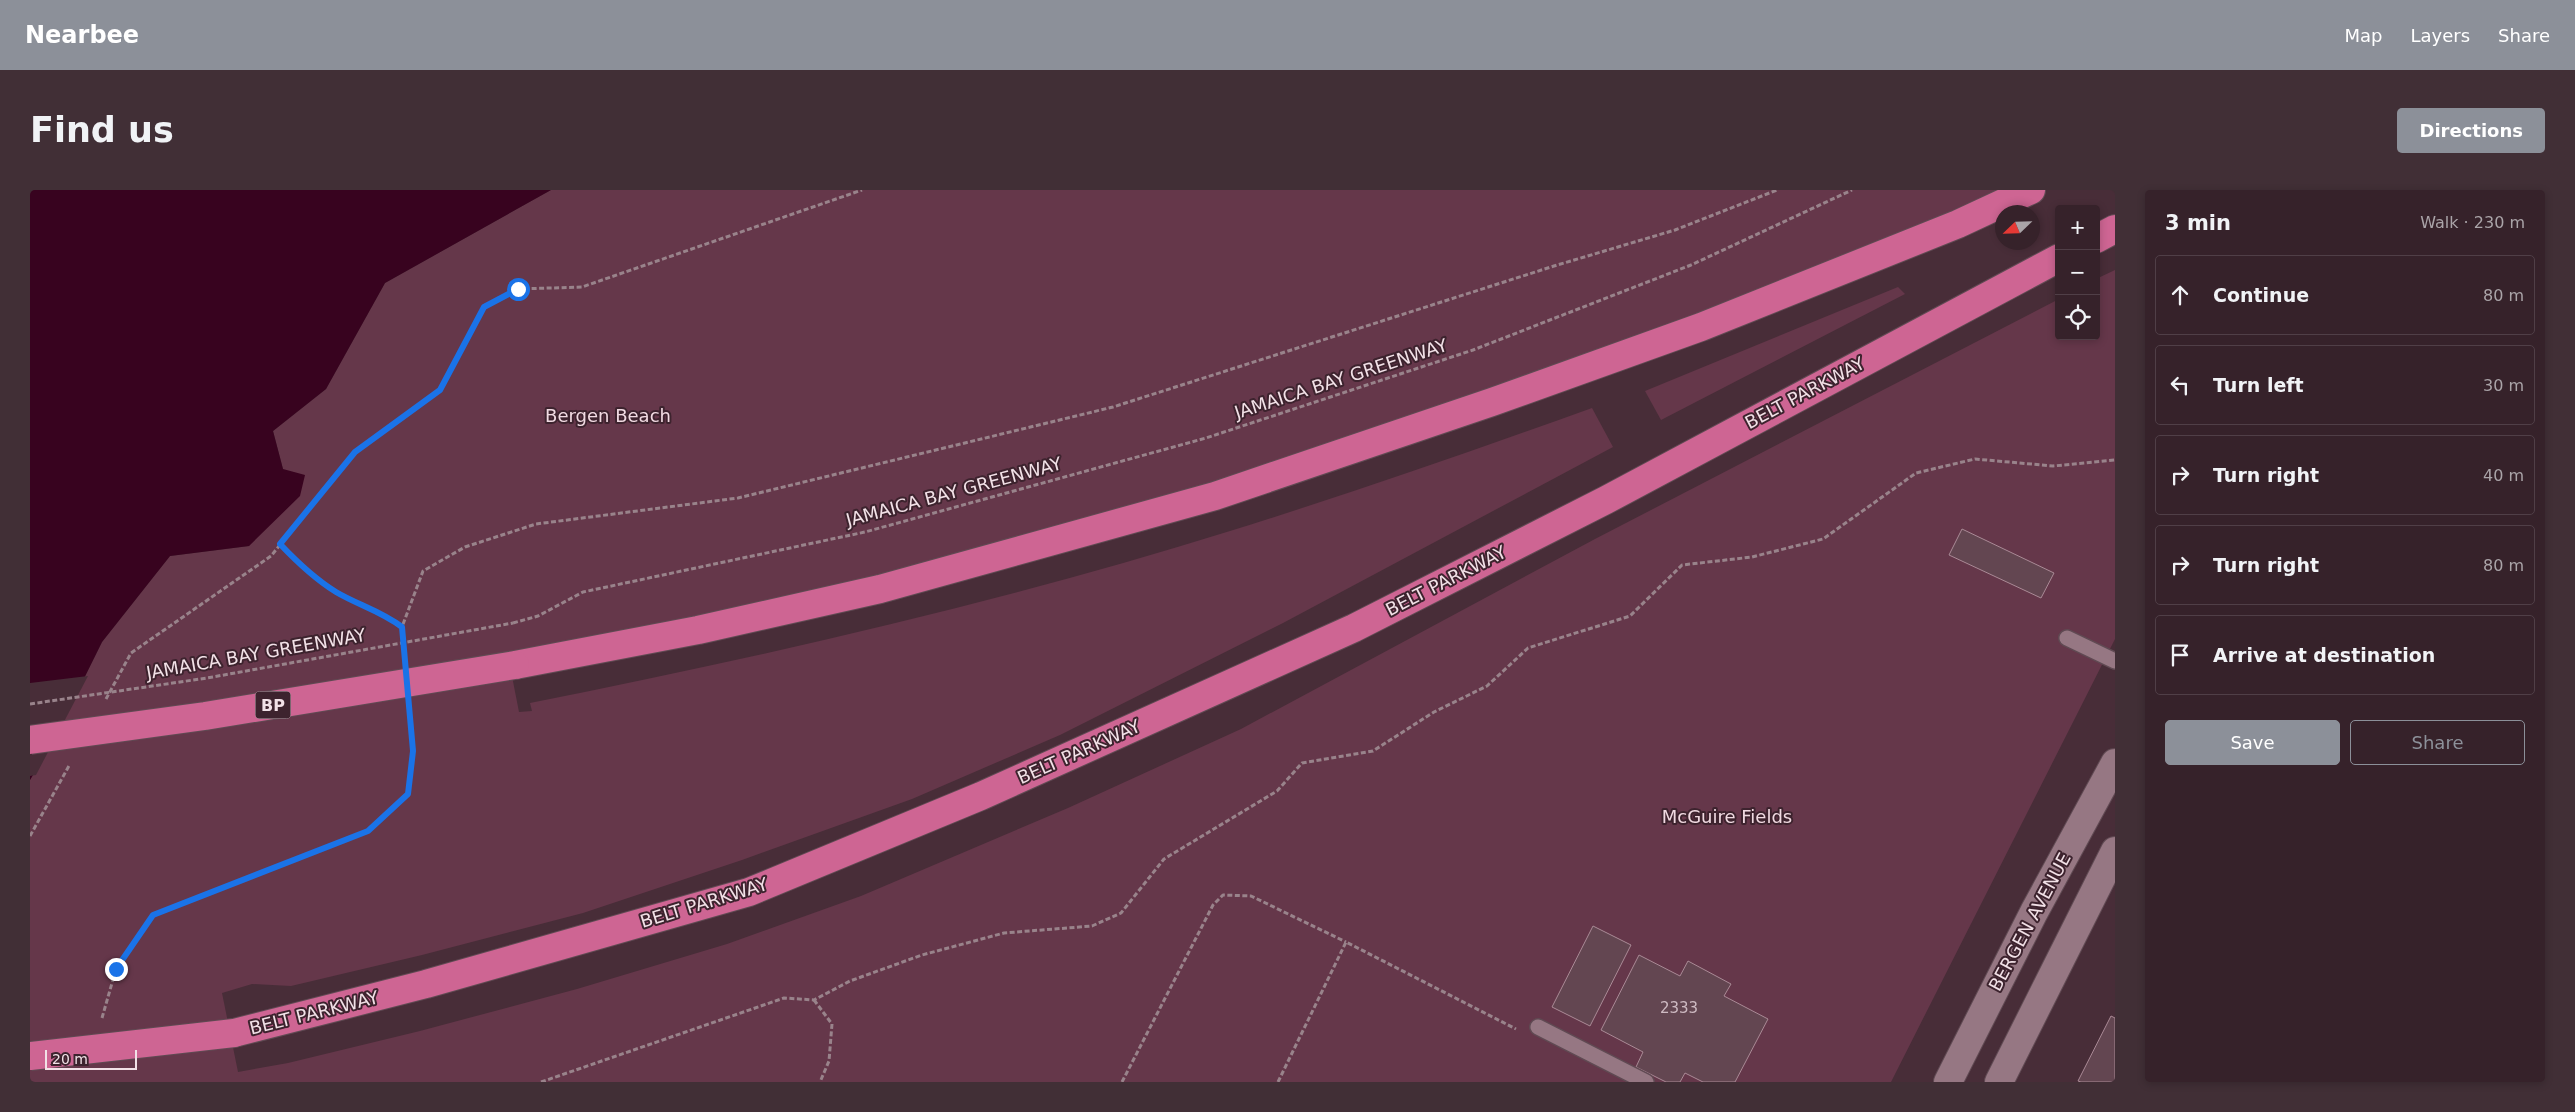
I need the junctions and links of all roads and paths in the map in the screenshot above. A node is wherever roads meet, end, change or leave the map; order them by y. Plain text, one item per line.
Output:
1 (862, 190) edge
2 (1777, 190) edge
3 (1852, 190) edge
4 (2031, 190) edge
5 (2115, 230) edge
6 (2100, 237) edge
7 (2055, 260) edge
8 (2115, 460) edge
9 (280, 544) junction
10 (402, 627) junction
11 (2067, 638) dead end
12 (404, 655) dead end
13 (2115, 661) edge
14 (409, 703) dead end
15 (30, 704) edge
16 (102, 706) dead end
17 (30, 740) edge
18 (73, 758) dead end
19 (2115, 763) edge
20 (30, 836) edge
21 (2115, 851) edge
22 (1346, 942) junction
23 (814, 1000) junction
24 (102, 1027) dead end
25 (1538, 1027) joint
26 (30, 1056) edge
27 (541, 1082) edge
28 (820, 1082) edge
29 (1122, 1082) edge
30 (1278, 1082) edge
31 (1646, 1082) edge
32 (1948, 1082) edge
33 (1999, 1082) edge

1 - 9 path
2 - 10 path
3 - 15 path, JAMAICA BAY GREENWAY, bridge
4 - 17 highway, BP, bridge
5 - 6 highway
7 - 26 highway, BELT PARKWAY, bridge
8 - 23 path
9 - 10 path
9 - 16 path
10 - 12 path
11 - 13 lane
14 - 24 path
18 - 20 path
19 - 32 street, BERGEN AVENUE
21 - 33 street
22 - 25 path
22 - 29 path
22 - 30 path
23 - 27 path
23 - 28 path
25 - 31 lane

